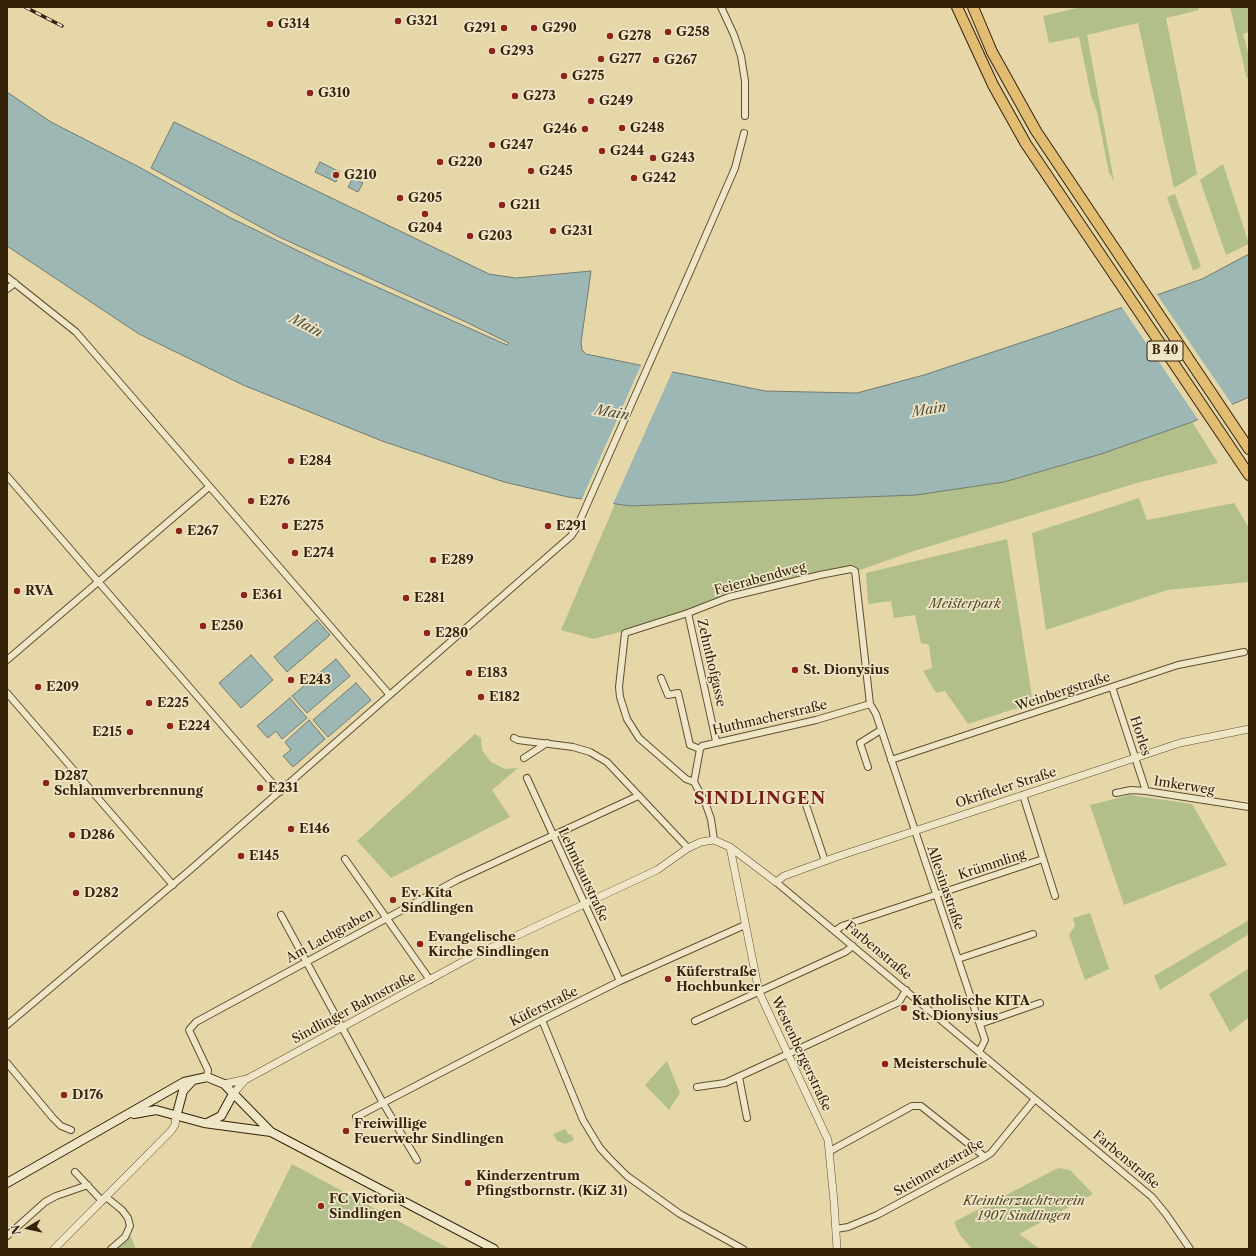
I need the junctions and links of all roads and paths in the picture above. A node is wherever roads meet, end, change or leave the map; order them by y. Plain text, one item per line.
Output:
1 (721, 7) edge
2 (956, 7) edge
3 (973, 7) edge
4 (745, 116) dead end
5 (744, 132) dead end
6 (7, 277) edge
7 (15, 283) junction
8 (7, 289) edge
9 (1249, 449) edge
10 (1249, 475) edge
11 (7, 476) edge
12 (209, 487) junction
13 (856, 572) joint
14 (98, 582) junction
15 (688, 613) junction
16 (1244, 652) dead end
17 (7, 660) edge
18 (661, 678) dead end
19 (1112, 688) junction
20 (7, 693) edge
21 (390, 694) junction
22 (870, 704) junction
23 (1249, 729) edge
24 (881, 730) junction
25 (514, 738) dead end
26 (716, 741) junction
27 (547, 744) junction
28 (700, 749) junction
29 (524, 758) dead end
30 (1136, 758) junction
31 (892, 760) junction
32 (868, 767) dead end
33 (527, 778) dead end
34 (694, 782) junction
35 (1146, 791) junction
36 (280, 792) junction
37 (1116, 794) dead end
38 (1023, 795) junction
39 (638, 796) junction
40 (804, 799) dead end
41 (1249, 807) edge
42 (914, 831) junction
43 (553, 836) junction
44 (714, 840) junction
45 (730, 846) junction
46 (688, 848) junction
47 (345, 859) dead end
48 (1043, 859) junction
49 (825, 861) junction
50 (776, 882) junction
51 (173, 885) junction
52 (936, 895) junction
53 (1055, 896) dead end
54 (584, 905) junction
55 (281, 915) dead end
56 (387, 917) junction
57 (745, 924) junction
58 (835, 931) junction
59 (1033, 934) dead end
60 (853, 946) junction
61 (958, 959) junction
62 (306, 962) junction
63 (430, 980) junction
64 (620, 982) junction
65 (906, 990) junction
66 (759, 992) junction
67 (1040, 1003) dead end
68 (542, 1020) junction
69 (694, 1021) dead end
70 (980, 1024) junction
71 (7, 1025) edge
72 (342, 1028) junction
73 (979, 1052) junction
74 (788, 1054) junction
75 (7, 1063) edge
76 (207, 1077) junction
77 (738, 1077) junction
78 (196, 1078) junction
79 (245, 1080) junction
80 (222, 1083) junction
81 (697, 1087) dead end
82 (233, 1094) junction
83 (181, 1096) junction
84 (1035, 1099) junction
85 (383, 1103) junction
86 (226, 1108) junction
87 (176, 1117) junction
88 (356, 1117) dead end
89 (747, 1118) dead end
90 (116, 1121) junction
91 (200, 1122) junction
92 (71, 1130) dead end
93 (271, 1132) junction
94 (830, 1151) junction
95 (985, 1157) junction
96 (417, 1160) dead end
97 (75, 1172) dead end
98 (7, 1183) edge
99 (88, 1185) junction
100 (104, 1199) junction
101 (836, 1229) junction
102 (7, 1236) edge
103 (54, 1249) edge
104 (111, 1249) edge
105 (494, 1249) edge
106 (743, 1249) edge
107 (837, 1249) edge
108 (1190, 1249) edge

1 - 4 street
2 - 10 highway, B 40
3 - 9 highway, B 40
5 - 21 street
6 - 7 street
7 - 8 street
7 - 12 street
11 - 14 street
12 - 14 street
12 - 21 street
13 - 15 street, Feierabendweg
13 - 22 street, Allesinastraße
14 - 17 street
14 - 36 street
15 - 26 street, Zehnthofgasse
15 - 34 street, Feierabendweg
16 - 19 street, Weinbergstraße
18 - 28 street
19 - 30 street, Horles
19 - 31 street, Weinbergstraße
20 - 51 street
21 - 36 street
22 - 24 street, Allesinastraße
22 - 26 street, Huthmacherstraße
23 - 30 street, Okrifteler Straße
24 - 31 street, Allesinastraße
24 - 32 street
25 - 27 street
26 - 28 street, Huthmacherstraße
27 - 29 street
27 - 39 street
28 - 34 street, Huthmacherstraße
30 - 35 street, Horles
30 - 38 street, Okrifteler Straße
31 - 42 street, Allesinastraße
33 - 43 street, Lehmkautstraße
34 - 44 street
35 - 37 street, Imkerweg
35 - 41 street, Imkerweg
36 - 51 street
38 - 42 street, Okrifteler Straße
38 - 48 street
39 - 43 street, Am Lachgraben
39 - 46 street
40 - 49 street
42 - 49 street, Okrifteler Straße
42 - 52 street, Allesinastraße
43 - 54 street, Lehmkautstraße
43 - 56 street, Am Lachgraben
44 - 45 street, Farbenstraße
44 - 46 street
45 - 50 street, Farbenstraße
45 - 57 street, Westenbergerstraße
46 - 54 street, Sindlinger Bahnstraße
47 - 56 street
48 - 52 street, Krümmling
48 - 53 street
49 - 50 street, Okrifteler Straße
50 - 58 street, Farbenstraße
51 - 71 street
52 - 58 street, Krümmling
52 - 61 street, Allesinastraße
54 - 63 street, Sindlinger Bahnstraße
54 - 64 street, Lehmkautstraße
55 - 62 street
56 - 62 street, Am Lachgraben
56 - 63 street
57 - 64 street, Küferstraße
57 - 66 street, Westenbergerstraße
58 - 60 street, Farbenstraße
59 - 61 street
60 - 65 street, Farbenstraße
60 - 66 street
61 - 70 street, Allesinastraße
62 - 72 street
62 - 76 street, Am Lachgraben
63 - 72 street, Sindlinger Bahnstraße
64 - 68 street, Küferstraße
65 - 73 street, Farbenstraße
65 - 74 street
66 - 69 street
66 - 74 street, Westenbergerstraße
67 - 70 street
68 - 85 street, Küferstraße
68 - 106 street
70 - 73 street, Allesinastraße
72 - 79 street, Sindlinger Bahnstraße
72 - 85 street
73 - 84 street, Farbenstraße
74 - 77 street
74 - 94 street, Westenbergerstraße
75 - 92 street
76 - 78 main road
76 - 80 main road
77 - 81 street
77 - 89 street
78 - 83 main road
78 - 90 main road
79 - 80 street, Sindlinger Bahnstraße
79 - 82 street, Sindlinger Bahnstraße
80 - 82 main road
80 - 86 main road
82 - 86 main road
82 - 93 main road
83 - 87 main road
83 - 91 main road
84 - 95 street, Steinmetzstraße
84 - 108 street, Farbenstraße
85 - 88 street, Küferstraße
85 - 96 street
86 - 91 main road
87 - 90 main road
87 - 91 main road
87 - 100 street
90 - 98 main road
91 - 93 main road
93 - 105 main road
94 - 95 street
94 - 101 street, Westenbergerstraße
95 - 101 street, Steinmetzstraße
97 - 99 street
99 - 100 street
99 - 102 street
100 - 103 street
100 - 104 street
101 - 107 street, Westenbergerstraße

